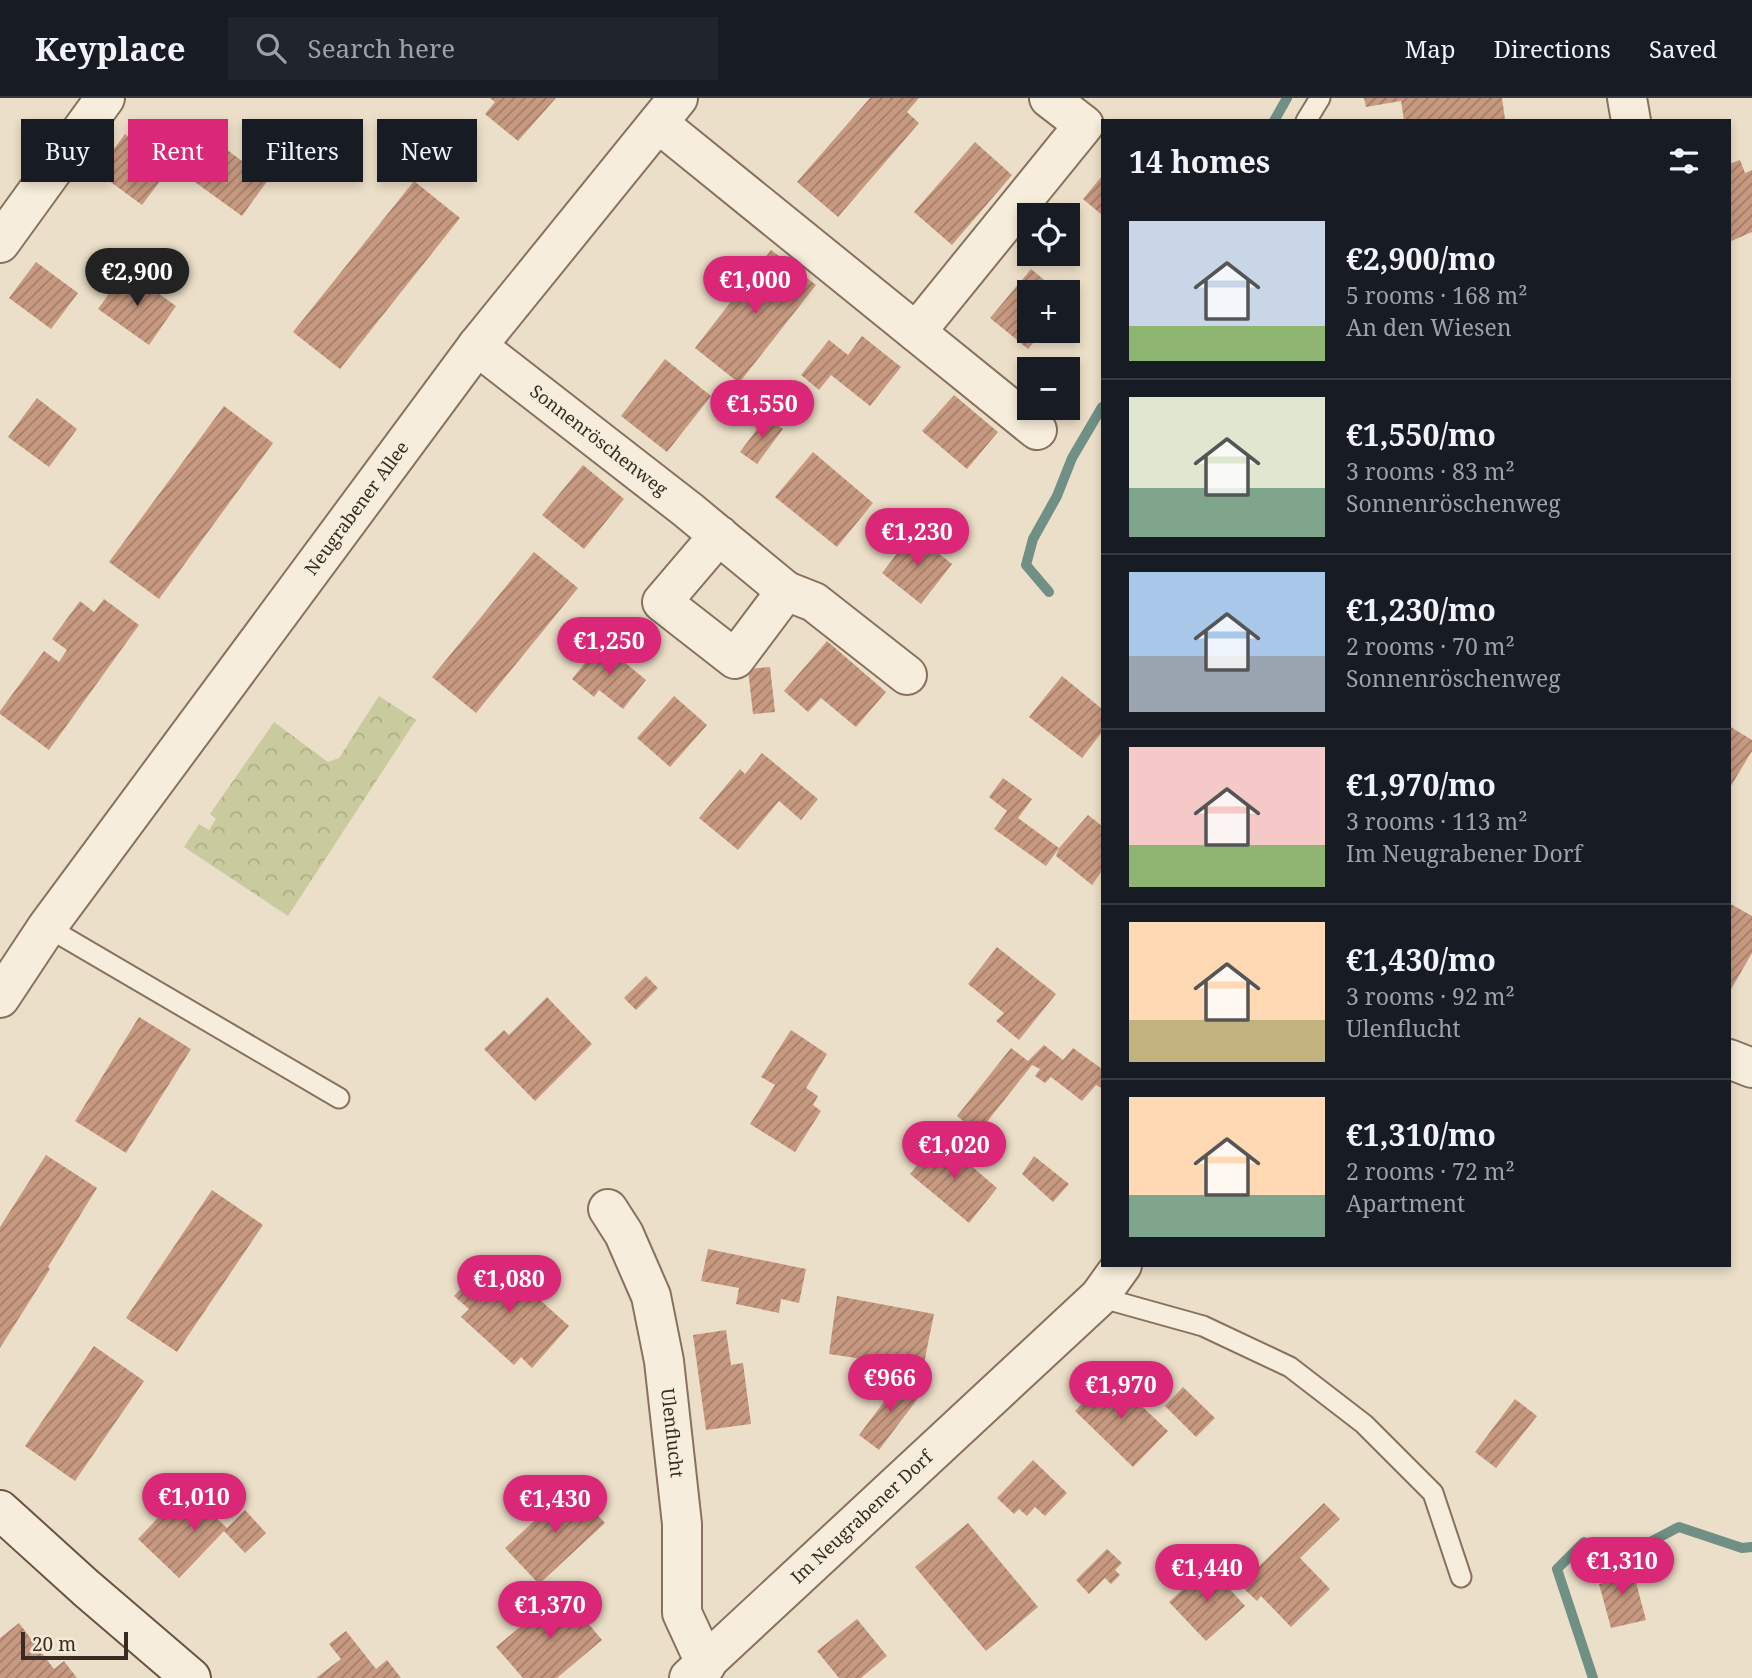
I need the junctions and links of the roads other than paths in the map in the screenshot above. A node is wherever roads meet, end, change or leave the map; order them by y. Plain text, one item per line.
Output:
1 (105, 98) edge
2 (1049, 98) edge
3 (1320, 98) edge
4 (1627, 98) edge
5 (668, 110) edge
6 (1307, 119) edge
7 (1631, 119) edge
8 (0, 242) edge
9 (916, 331) junction
10 (477, 346) junction
11 (1037, 430) dead end
12 (719, 535) junction
13 (786, 591) junction
14 (908, 675) dead end
15 (47, 927) junction
16 (0, 998) edge
17 (1731, 1060) edge
18 (1752, 1068) edge
19 (339, 1098) dead end
20 (608, 1209) dead end
21 (1121, 1267) edge
22 (1099, 1297) junction
23 (0, 1510) edge
24 (0, 1531) edge
25 (1461, 1577) dead end
26 (86, 1588) junction
27 (697, 1671) edge
28 (191, 1678) edge

1 - 8 street
2 - 9 street
3 - 6 lane
4 - 7 street
5 - 9 street
5 - 10 street, Neugrabener Allee
9 - 11 street
10 - 12 street, Sonnenröschenweg
10 - 15 street, Neugrabener Allee
12 - 13 street, Sonnenröschenweg
12 - 13 street
13 - 14 street, Sonnenröschenweg
15 - 16 street, Neugrabener Allee
15 - 19 lane
17 - 18 street
20 - 27 street, Ulenflucht
21 - 22 street, Im Neugrabener Dorf
22 - 25 lane
22 - 27 street, Im Neugrabener Dorf
23 - 26 street
24 - 26 street
26 - 28 street

